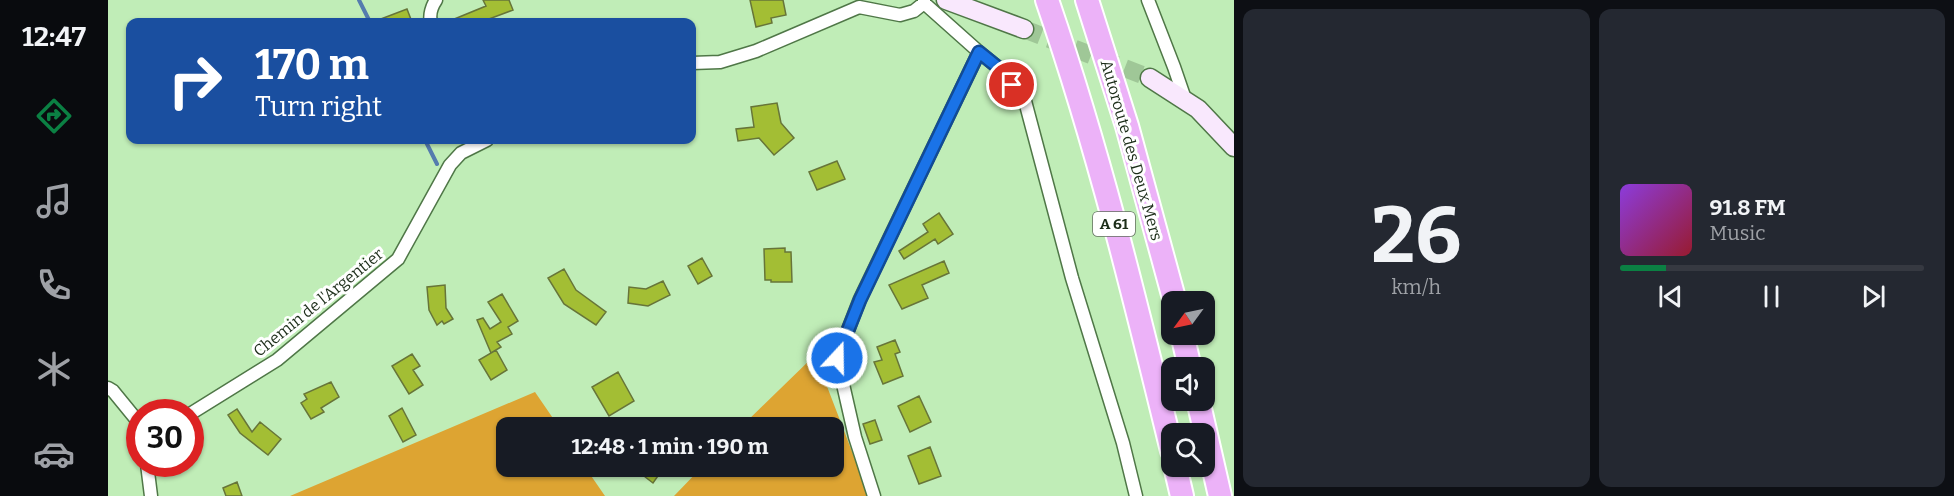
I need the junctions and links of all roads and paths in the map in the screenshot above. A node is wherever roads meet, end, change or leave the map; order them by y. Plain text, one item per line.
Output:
1 (436, 0) edge
2 (946, 0) edge
3 (1047, 0) edge
4 (1087, 0) edge
5 (1148, 0) edge
6 (924, 2) edge
7 (430, 18) edge
8 (1024, 29) tunnel mouth
9 (979, 52) junction
10 (696, 63) edge
11 (1150, 78) tunnel mouth
12 (1185, 99) junction
13 (477, 144) edge
14 (1234, 147) edge
15 (1172, 291) edge
16 (108, 388) edge
17 (204, 405) edge
18 (126, 408) edge
19 (1201, 411) edge
20 (1165, 423) edge
21 (149, 477) edge
22 (1178, 477) edge
23 (151, 496) edge
24 (874, 496) edge
25 (1136, 496) edge
26 (1182, 496) edge
27 (1220, 496) edge

1 - 7 street
2 - 8 main road
3 - 20 highway, A 61
4 - 15 highway, Autoroute des Deux Mers / A 61
5 - 12 street
6 - 9 street
6 - 10 street
9 - 24 street
9 - 25 street
11 - 12 main road
12 - 14 main road
13 - 17 street, Chemin de l'Argentier
16 - 18 street
19 - 27 highway
21 - 23 street
22 - 26 highway

